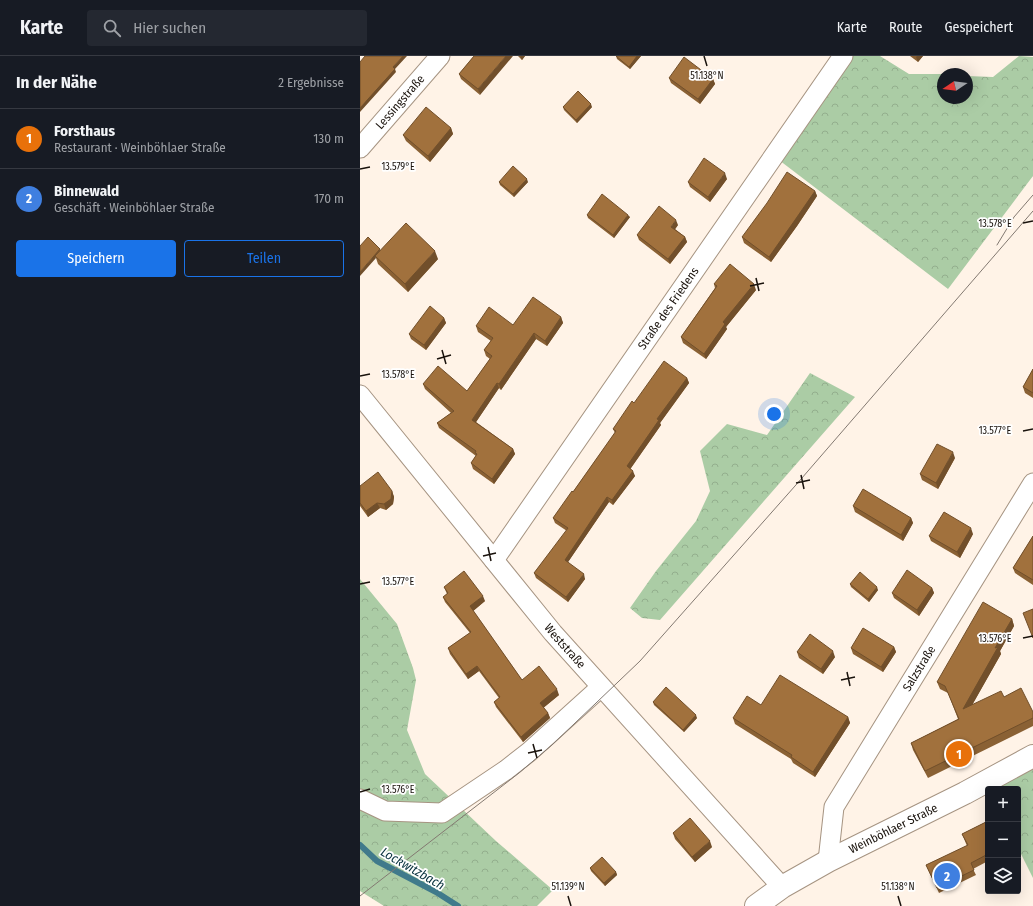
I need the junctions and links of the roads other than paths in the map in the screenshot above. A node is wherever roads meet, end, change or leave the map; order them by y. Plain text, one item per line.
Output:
1 (440, 56) edge
2 (843, 56) edge
3 (360, 148) edge
4 (360, 395) edge
5 (1033, 483) edge
6 (494, 560) junction
7 (601, 687) junction
8 (1033, 756) edge
9 (360, 799) edge
10 (828, 861) junction
11 (782, 887) junction
12 (756, 906) edge

1 - 3 street, Lessingstraße
2 - 6 street, Straße des Friedens
4 - 6 street, Weststraße
5 - 10 street, Salzstraße
6 - 7 street, Weststraße
7 - 9 street
7 - 11 street, Weststraße
8 - 10 main road, Weinböhlaer Straße
10 - 11 main road, Weinböhlaer Straße
11 - 12 main road, Weinböhlaer Straße

